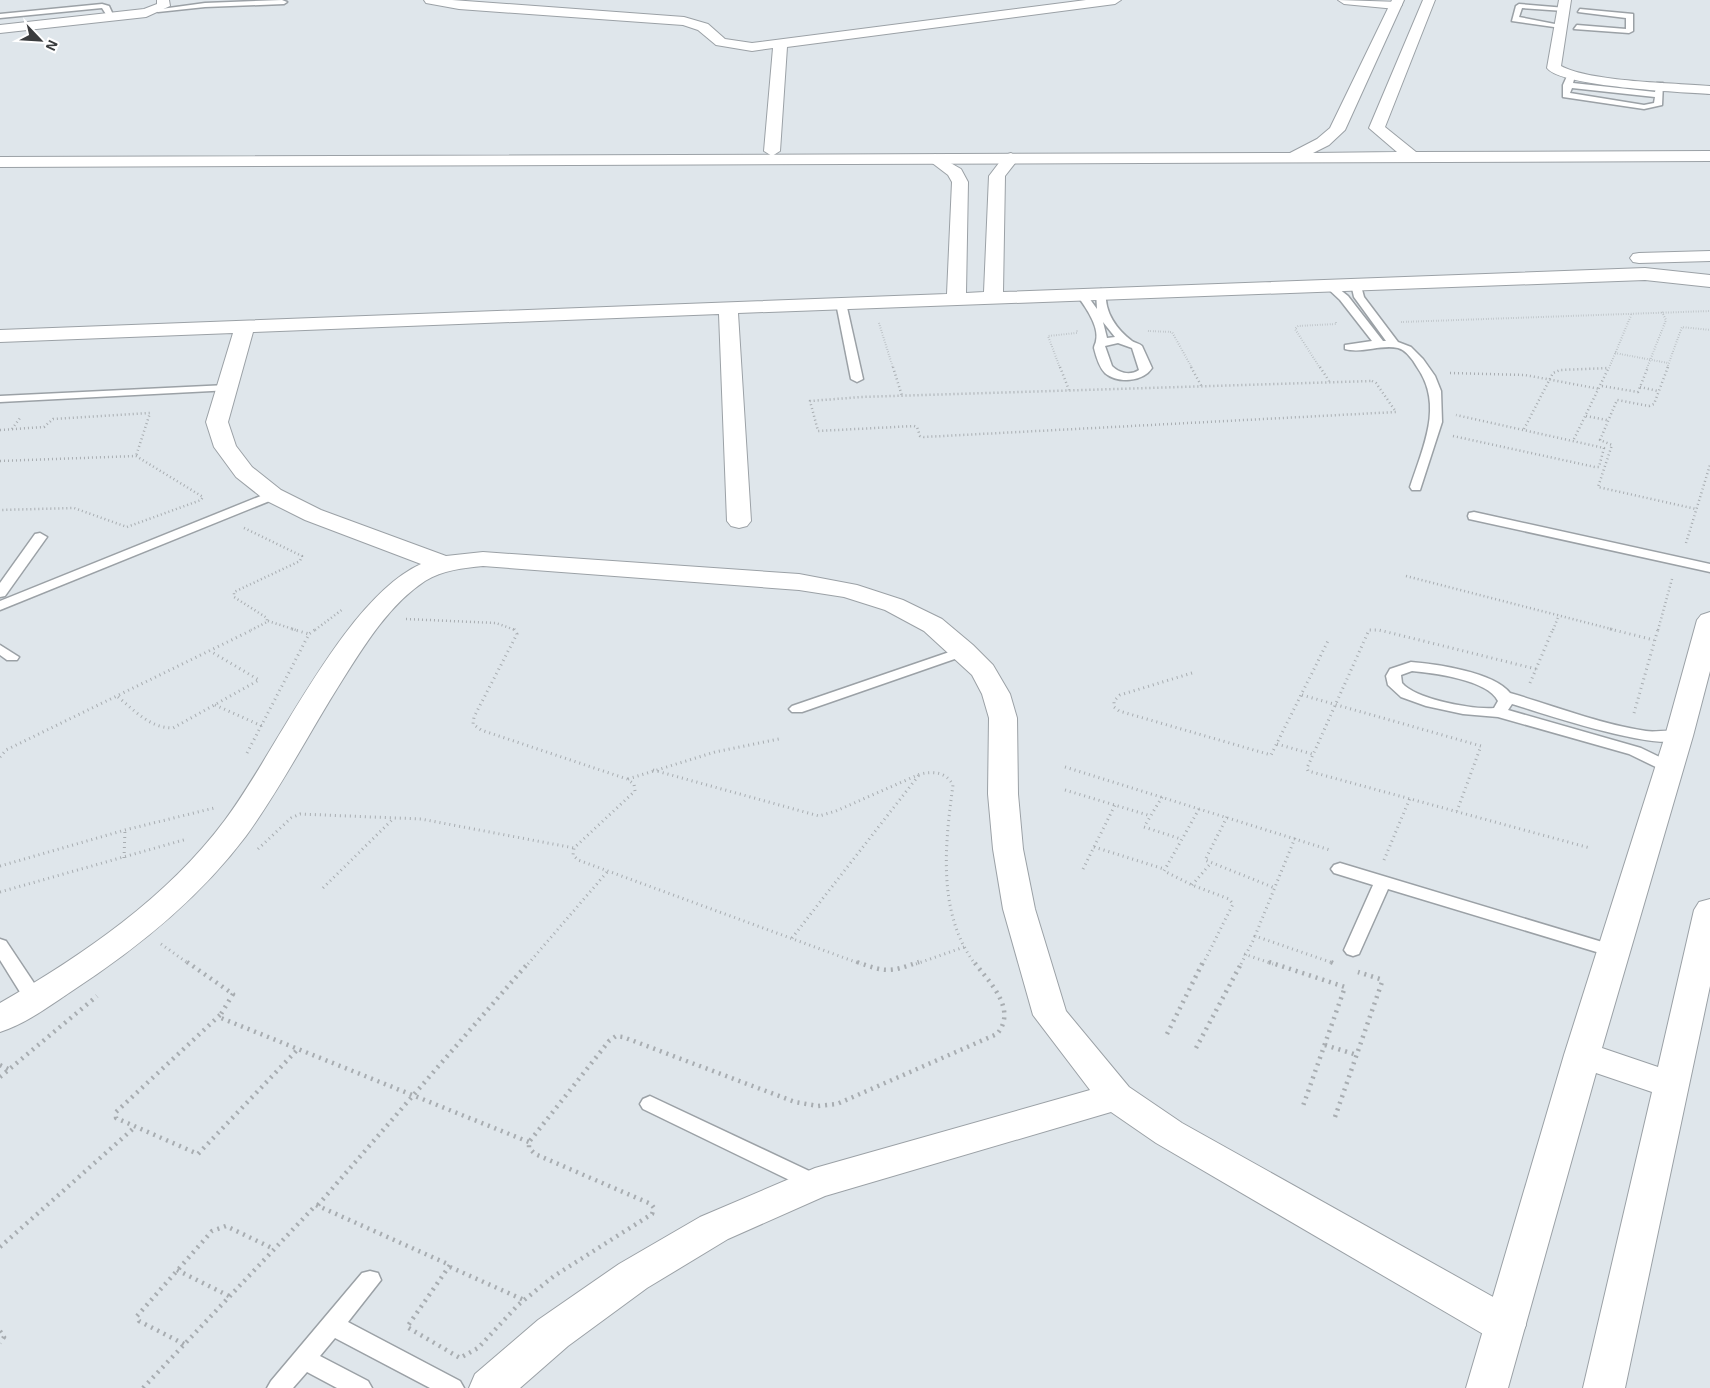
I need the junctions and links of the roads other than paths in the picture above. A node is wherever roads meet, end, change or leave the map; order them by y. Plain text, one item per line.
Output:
1 (430, 0) edge
2 (1115, 0) edge
3 (1344, 0) edge
4 (1429, 0) edge
5 (284, 2) dead end
6 (1397, 2) edge
7 (161, 5) edge
8 (1564, 5) edge
9 (1581, 5) edge
10 (0, 16) edge
11 (112, 17) junction
12 (1561, 26) junction
13 (1578, 27) junction
14 (0, 29) edge
15 (1575, 43) dead end
16 (780, 45) junction
17 (1573, 59) dead end
18 (1573, 78) junction
19 (1710, 84) edge
20 (1660, 90) junction
21 (1710, 90) edge
22 (1710, 146) edge
23 (1312, 148) junction
24 (772, 151) junction
25 (1406, 151) junction
26 (0, 153) edge
27 (879, 155) junction
28 (1710, 156) edge
29 (1294, 157) junction
30 (1011, 158) junction
31 (935, 159) junction
32 (0, 162) edge
33 (1710, 256) edge
34 (1684, 257) junction
35 (1705, 280) edge
36 (1328, 284) junction
37 (1356, 284) junction
38 (994, 289) junction
39 (956, 290) junction
40 (1101, 292) junction
41 (1080, 293) junction
42 (841, 303) junction
43 (728, 307) junction
44 (0, 320) edge
45 (246, 327) junction
46 (0, 336) edge
47 (1126, 340) junction
48 (1102, 343) junction
49 (1381, 345) junction
50 (1395, 345) junction
51 (1348, 347) dead end
52 (857, 379) dead end
53 (227, 388) junction
54 (0, 398) edge
55 (1416, 487) dead end
56 (273, 495) junction
57 (1474, 516) dead end
58 (739, 521) dead end
59 (40, 537) dead end
60 (444, 564) junction
61 (1710, 568) edge
62 (0, 593) edge
63 (0, 606) edge
64 (1710, 620) edge
65 (964, 651) junction
66 (1506, 697) junction
67 (797, 709) dead end
68 (1499, 712) junction
69 (1673, 752) junction
70 (1340, 869) dead end
71 (1382, 882) junction
72 (1710, 910) edge
73 (0, 945) edge
74 (1353, 950) dead end
75 (1612, 951) junction
76 (35, 1000) junction
77 (0, 1019) edge
78 (1582, 1056) junction
79 (1671, 1086) junction
80 (1116, 1097) junction
81 (650, 1104) dead end
82 (815, 1183) junction
83 (370, 1280) dead end
84 (332, 1325) junction
85 (1505, 1325) junction
86 (304, 1359) junction
87 (279, 1388) edge
88 (360, 1388) edge
89 (452, 1388) edge
90 (490, 1388) edge
91 (1487, 1388) edge
92 (1604, 1388) edge

1 - 16 street
2 - 16 street
3 - 6 street
4 - 25 street
5 - 7 lane
6 - 23 street
7 - 11 street
8 - 12 street
8 - 12 lane
9 - 13 street
9 - 13 lane
10 - 11 lane
11 - 14 street
12 - 18 street
13 - 15 street
16 - 24 street
17 - 18 street
18 - 19 street
18 - 20 street
18 - 20 lane
20 - 21 street
22 - 25 street
23 - 25 street
23 - 27 street
23 - 29 street
24 - 26 street
24 - 27 street
25 - 28 street
25 - 29 street
27 - 31 street
27 - 32 street
29 - 30 street
30 - 31 street
30 - 38 street
31 - 39 street
33 - 34 street
34 - 35 street
34 - 38 street
35 - 37 street
36 - 37 street
36 - 40 street
36 - 49 lane
37 - 50 lane
38 - 39 street
38 - 41 street
39 - 42 street
39 - 44 street
40 - 41 street
40 - 47 lane
41 - 48 lane
42 - 43 street
42 - 52 lane
43 - 45 street
43 - 58 street
45 - 46 street
45 - 53 street
47 - 48 lane
47 - 48 lane
49 - 50 lane
49 - 51 lane
50 - 55 lane
53 - 54 lane
53 - 56 street
56 - 60 street
56 - 63 lane
57 - 61 lane
59 - 62 lane
60 - 65 street
60 - 76 street
64 - 69 street
65 - 67 lane
65 - 80 street
66 - 68 lane
66 - 68 lane
66 - 69 lane
68 - 69 lane
69 - 75 street
70 - 71 lane
71 - 74 lane
71 - 75 lane
72 - 79 street
73 - 76 lane
75 - 78 street
76 - 77 street
78 - 79 street
78 - 85 street
79 - 92 street
80 - 82 street
80 - 85 street
81 - 82 lane
82 - 90 street
83 - 84 lane
84 - 86 lane
84 - 89 lane
85 - 91 street
86 - 87 lane
86 - 88 lane

